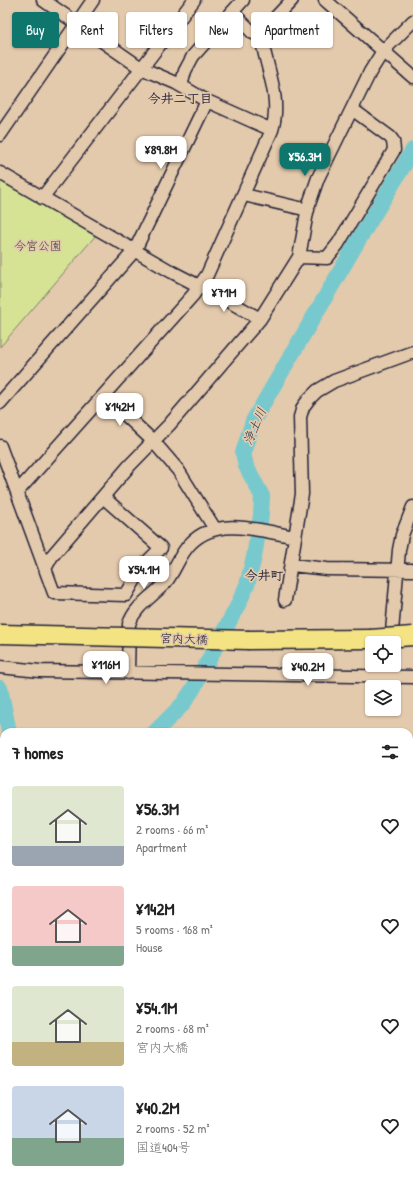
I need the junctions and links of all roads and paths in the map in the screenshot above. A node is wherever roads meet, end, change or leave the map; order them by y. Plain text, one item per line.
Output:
1 (43, 0) edge
2 (93, 0) edge
3 (194, 0) edge
4 (243, 0) edge
5 (292, 0) edge
6 (325, 0) edge
7 (84, 12) edge
8 (232, 12) edge
9 (281, 12) edge
10 (67, 17) edge
11 (413, 22) edge
12 (243, 23) edge
13 (251, 31) edge
14 (67, 37) edge
15 (111, 48) edge
16 (200, 48) edge
17 (264, 48) edge
18 (384, 51) junction
19 (141, 68) junction
20 (413, 77) edge
21 (181, 86) junction
22 (207, 100) junction
23 (352, 109) junction
24 (272, 130) junction
25 (0, 135) edge
26 (0, 173) edge
27 (244, 195) junction
28 (42, 198) junction
29 (308, 210) junction
30 (135, 250) junction
31 (299, 257) junction
32 (200, 287) junction
33 (260, 319) junction
34 (413, 352) edge
35 (104, 395) junction
36 (0, 403) edge
37 (153, 441) junction
38 (0, 446) edge
39 (18, 491) junction
40 (103, 497) junction
41 (413, 507) edge
42 (215, 529) junction
43 (295, 537) junction
44 (292, 565) junction
45 (46, 567) junction
46 (397, 570) junction
47 (413, 570) edge
48 (285, 600) dead end
49 (0, 634) edge
50 (392, 636) edge
51 (413, 636) edge
52 (0, 668) edge
53 (365, 671) edge
54 (393, 672) edge
55 (128, 673) junction
56 (413, 677) edge

1 - 10 street
2 - 7 street
3 - 19 street
4 - 8 street
5 - 9 street
6 - 18 street
11 - 18 street
12 - 13 street
14 - 25 street
15 - 19 street
16 - 21 street
17 - 24 street
18 - 20 street
18 - 23 street
19 - 21 street
19 - 28 street
21 - 22 street
22 - 24 street
22 - 30 street
23 - 29 street
23 - 31 street
24 - 27 street
26 - 28 street
27 - 29 street
27 - 32 street
28 - 30 street
29 - 31 street
30 - 32 street
30 - 36 street
31 - 33 street
32 - 33 street
32 - 35 street
33 - 37 street
34 - 43 street
35 - 37 street
35 - 39 street
37 - 40 street
37 - 42 street
38 - 39 street
39 - 45 street
40 - 45 street
40 - 45 street
41 - 46 street
42 - 43 street
42 - 55 street
43 - 44 street
44 - 46 street
44 - 48 street
46 - 47 street
46 - 50 street
49 - 51 highway, 宮内大橋, bridge
52 - 55 street
53 - 55 street
54 - 56 street

